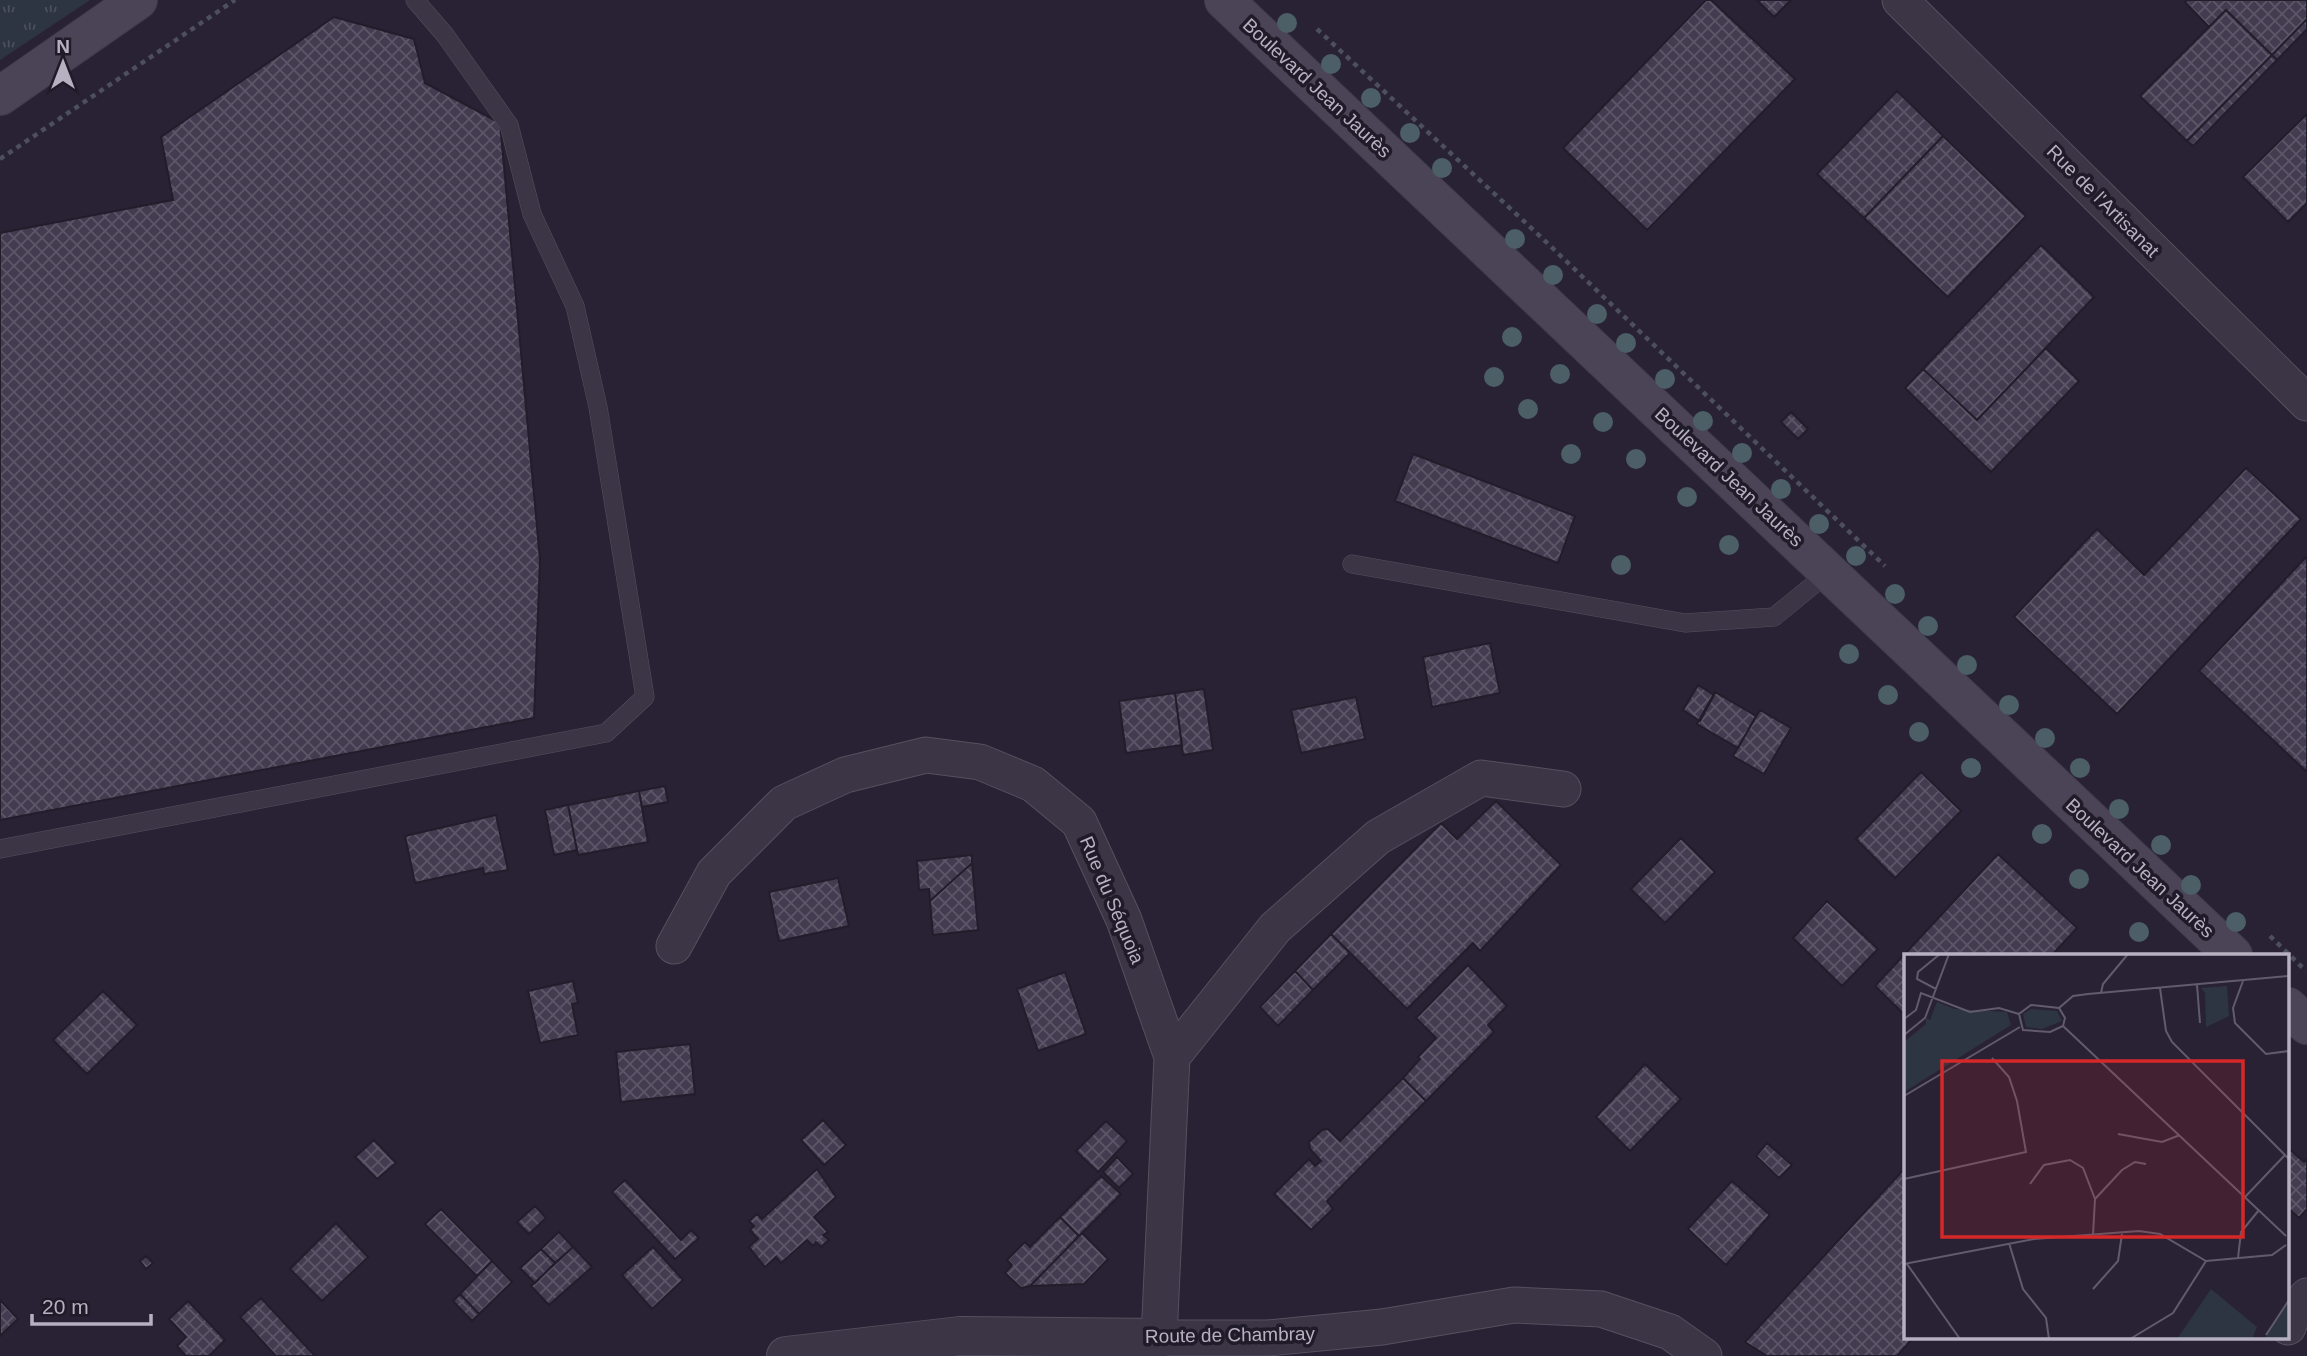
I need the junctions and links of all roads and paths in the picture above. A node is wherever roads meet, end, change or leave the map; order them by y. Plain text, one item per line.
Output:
1 (138, 0) edge
2 (234, 0) edge
3 (415, 0) edge
4 (1224, 0) edge
5 (1899, 0) edge
6 (0, 96) edge
7 (0, 159) edge
8 (2307, 403) edge
9 (1352, 564) dead end
10 (1829, 572) junction
11 (1563, 789) dead end
12 (0, 849) edge
13 (674, 946) dead end
14 (2232, 954) edge
15 (2290, 1009) edge
16 (2307, 1026) edge
17 (1172, 1057) junction
18 (2307, 1296) edge
19 (2290, 1322) edge
20 (1159, 1338) junction
21 (2284, 1338) edge
22 (1383, 1342) edge
23 (786, 1356) edge
24 (1704, 1356) edge
25 (2277, 1356) edge

1 - 6 main road
2 - 7 path
3 - 12 lane
4 - 10 main road, Boulevard Jean Jaurès
5 - 8 street, Rue de l'Artisanat
9 - 10 lane
10 - 14 main road, Boulevard Jean Jaurès
11 - 17 street
13 - 17 street, Rue du Séquoia
15 - 16 main road
17 - 20 street, Rue du Séquoia
18 - 19 street
20 - 22 street, Route de Chambray
20 - 23 street, Route de Chambray
21 - 25 street
22 - 24 street, Route de Chambray

